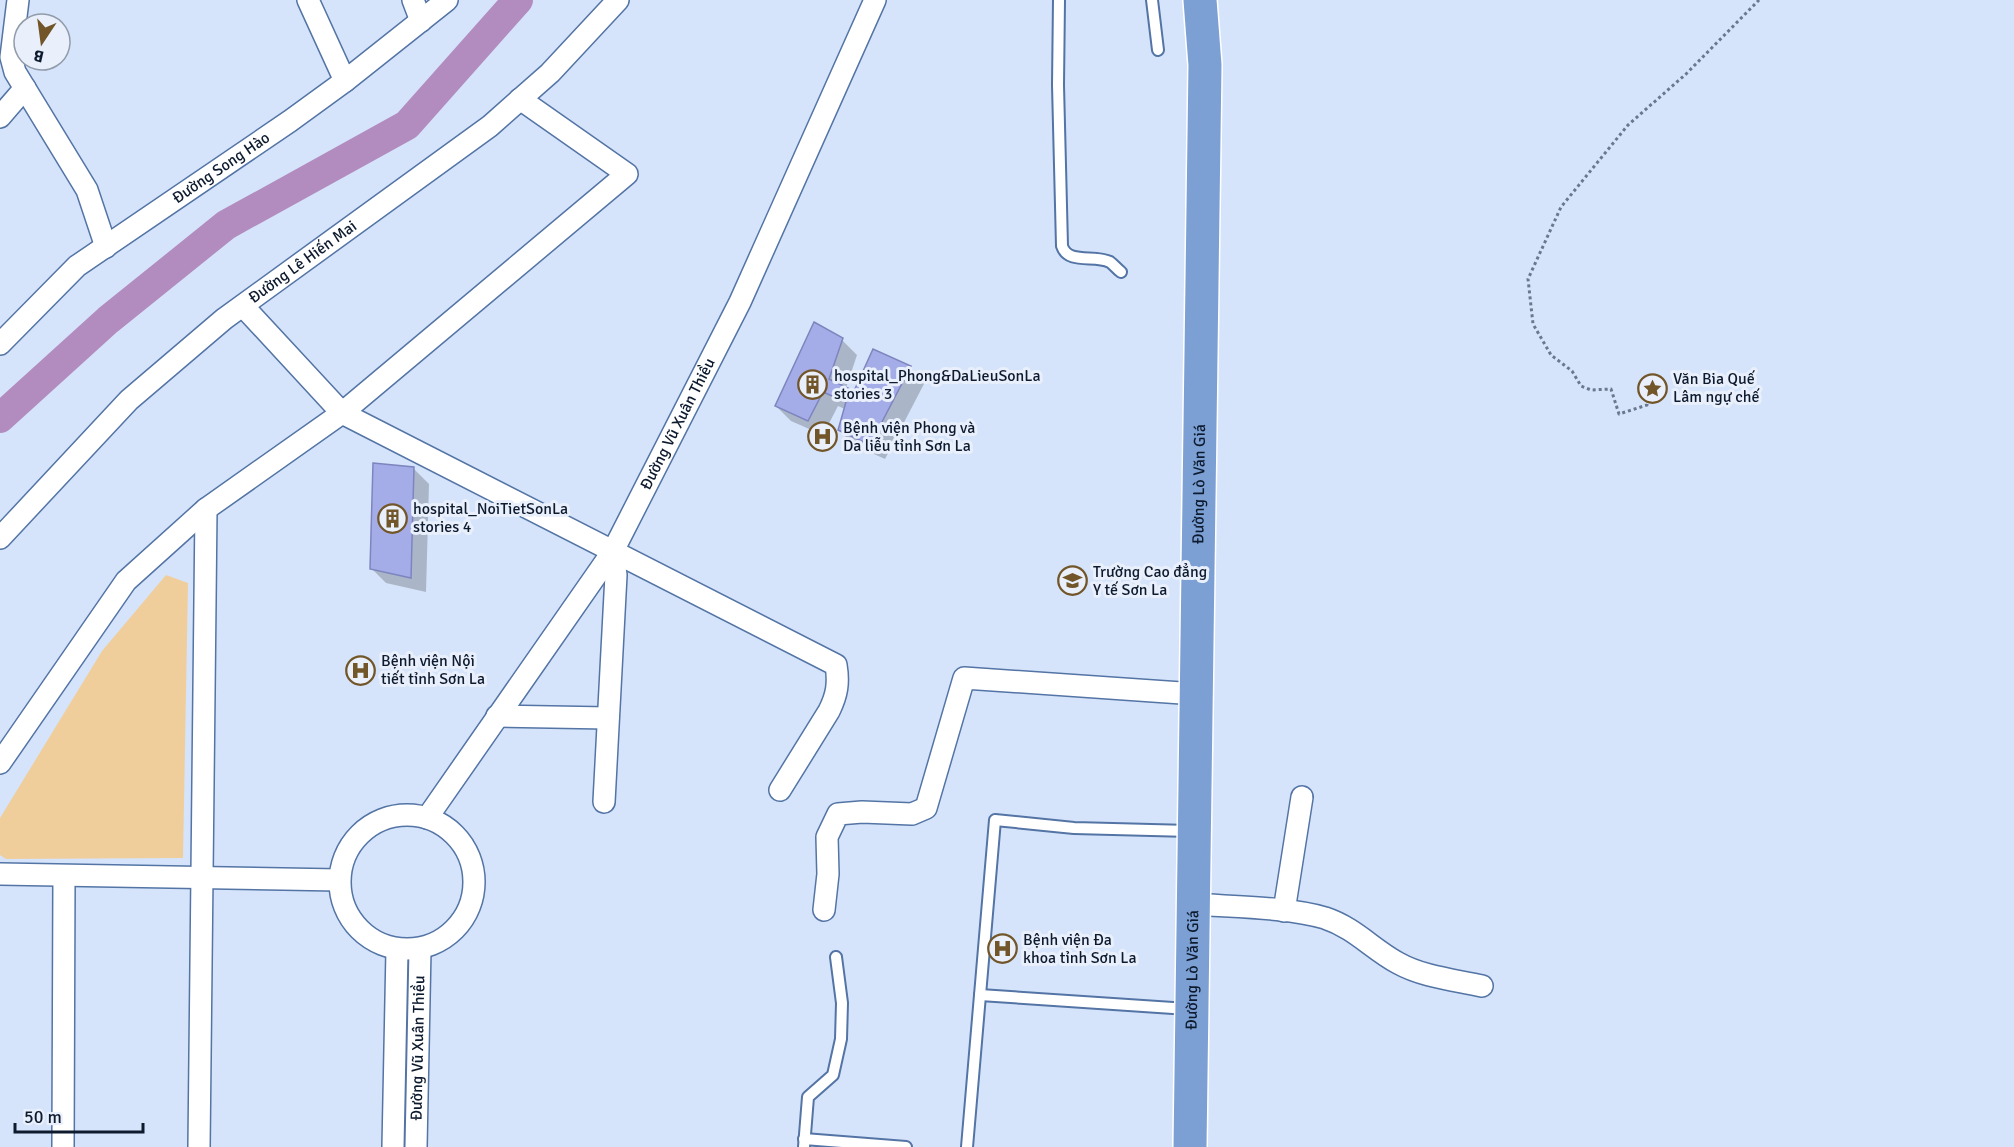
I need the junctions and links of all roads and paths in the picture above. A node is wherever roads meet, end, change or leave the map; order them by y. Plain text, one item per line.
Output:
1 (18, 0) edge
2 (308, 0) edge
3 (413, 0) edge
4 (447, 0) edge
5 (618, 0) edge
6 (875, 0) edge
7 (1059, 0) edge
8 (1152, 0) edge
9 (1200, 0) edge
10 (1759, 0) edge
11 (421, 21) junction
12 (1158, 50) dead end
13 (345, 81) junction
14 (25, 88) junction
15 (520, 99) junction
16 (0, 117) edge
17 (106, 247) junction
18 (1121, 272) dead end
19 (243, 306) junction
20 (0, 344) edge
21 (1647, 398) dead end
22 (342, 413) junction
23 (206, 509) junction
24 (0, 538) edge
25 (613, 551) junction
26 (1196, 694) junction
27 (497, 716) junction
28 (608, 718) junction
29 (0, 763) edge
30 (780, 790) dead end
31 (1302, 797) dead end
32 (604, 802) dead end
33 (427, 818) junction
34 (1194, 831) junction
35 (0, 874) edge
36 (64, 876) junction
37 (202, 878) junction
38 (339, 880) junction
39 (1193, 904) junction
40 (824, 910) dead end
41 (1284, 911) junction
42 (420, 949) junction
43 (397, 950) junction
44 (836, 957) dead end
45 (1482, 986) dead end
46 (980, 995) junction
47 (1191, 1009) junction
48 (804, 1143) edge
49 (63, 1147) edge
50 (199, 1147) edge
51 (393, 1147) edge
52 (416, 1147) edge
53 (906, 1147) edge
54 (967, 1147) edge
55 (1190, 1147) edge

1 - 14 street
2 - 13 street
3 - 11 street
4 - 11 street, Đường Song Hào
5 - 15 street, Đường Lê Hiến Mai
6 - 25 street, Đường Vũ Xuân Thiều
7 - 18 lane
8 - 12 lane
9 - 26 highway, Đường Lò Văn Giá
10 - 21 path
11 - 13 street, Đường Song Hào
13 - 17 street, Đường Song Hào
14 - 16 street
14 - 17 street
15 - 19 street, Đường Lê Hiến Mai
15 - 22 street
17 - 20 street, Đường Song Hào
19 - 22 street
19 - 24 street, Đường Lê Hiến Mai
22 - 23 street
22 - 25 street
23 - 29 street
23 - 37 street
25 - 27 street, Đường Vũ Xuân Thiều
25 - 28 street
25 - 30 street
26 - 34 highway, Đường Lò Văn Giá
26 - 40 street
27 - 28 street
27 - 33 street, Đường Vũ Xuân Thiều
28 - 32 street
31 - 41 street
33 - 38 street
33 - 42 street
34 - 39 highway, Đường Lò Văn Giá
34 - 46 lane
35 - 36 street
36 - 37 street
36 - 49 street
37 - 38 street
37 - 50 street
38 - 43 street
39 - 41 street
39 - 47 highway, Đường Lò Văn Giá
41 - 45 street
42 - 43 street
42 - 52 street, Đường Vũ Xuân Thiều
43 - 51 street, Đường Vũ Xuân Thiều
44 - 48 lane
46 - 47 lane
46 - 54 lane
47 - 55 highway, Đường Lò Văn Giá
48 - 53 lane

